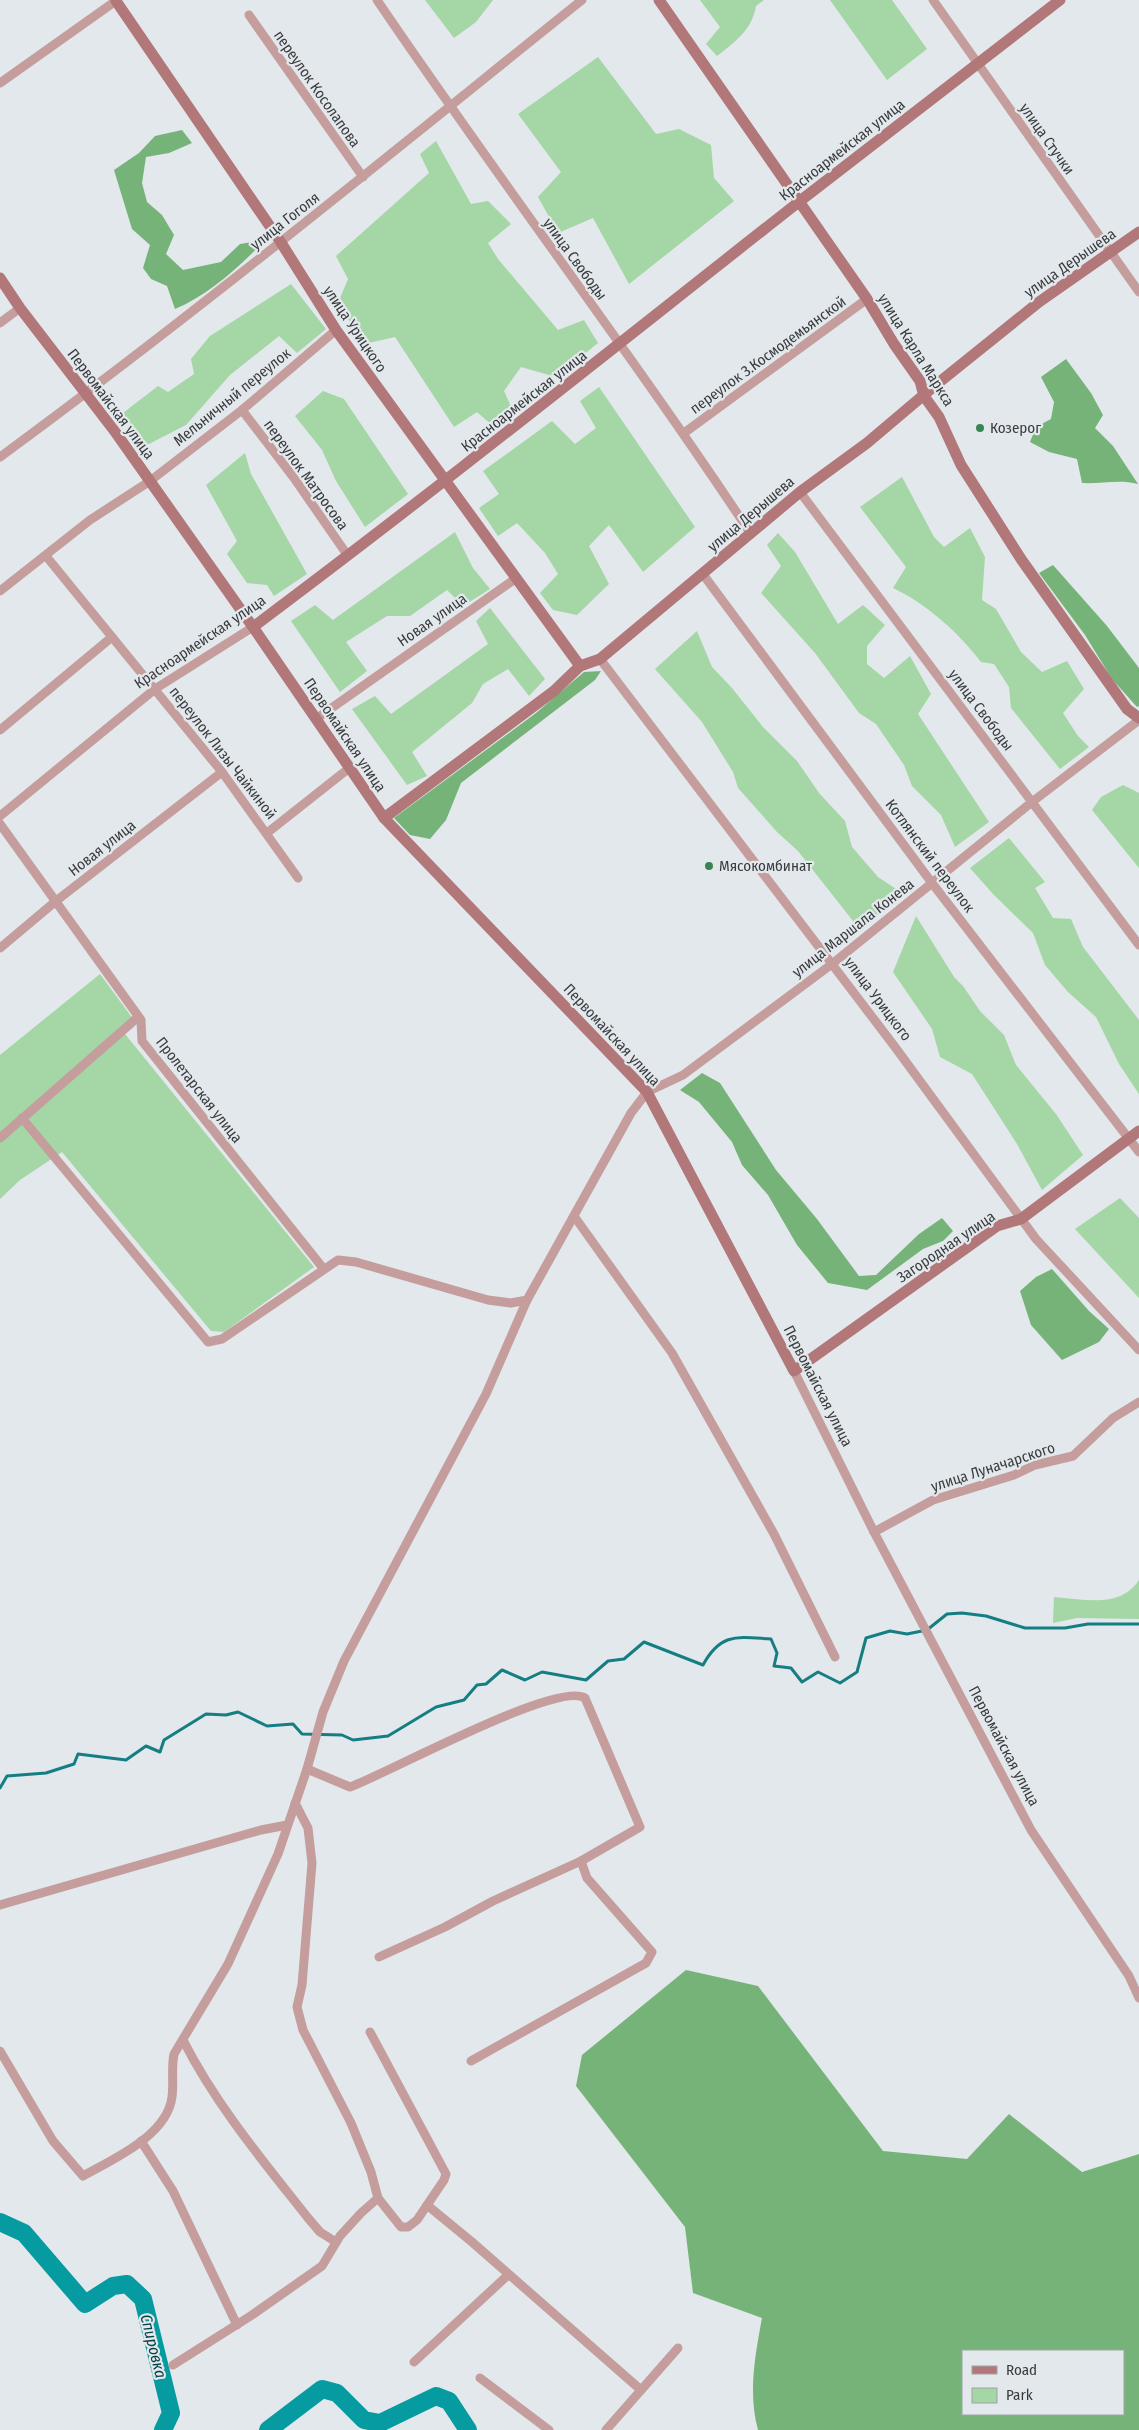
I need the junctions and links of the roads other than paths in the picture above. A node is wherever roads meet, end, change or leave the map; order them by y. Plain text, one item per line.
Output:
1 (116, 0) edge
2 (377, 0) edge
3 (582, 0) edge
4 (659, 0) edge
5 (933, 0) edge
6 (1060, 0) edge
7 (249, 16) dead end
8 (978, 64) junction
9 (0, 83) edge
10 (449, 106) junction
11 (363, 177) junction
12 (800, 202) junction
13 (1139, 232) edge
14 (280, 241) junction
15 (1111, 254) junction
16 (0, 278) edge
17 (1139, 292) edge
18 (867, 299) junction
19 (20, 308) junction
20 (0, 323) edge
21 (336, 330) junction
22 (620, 345) junction
23 (85, 394) junction
24 (924, 396) junction
25 (242, 410) junction
26 (684, 434) junction
27 (0, 457) edge
28 (150, 481) junction
29 (444, 482) junction
30 (800, 492) junction
31 (751, 534) junction
32 (46, 556) junction
33 (348, 556) junction
34 (702, 572) junction
35 (515, 579) junction
36 (0, 591) edge
37 (253, 627) junction
38 (112, 637) junction
39 (600, 660) junction
40 (580, 666) junction
41 (155, 689) junction
42 (316, 719) junction
43 (1139, 719) edge
44 (0, 730) edge
45 (348, 769) junction
46 (222, 772) junction
47 (1032, 802) junction
48 (0, 816) edge
49 (384, 818) junction
50 (0, 824) edge
51 (267, 833) junction
52 (298, 878) dead end
53 (932, 883) junction
54 (56, 901) junction
55 (1139, 945) edge
56 (0, 948) edge
57 (832, 964) junction
58 (138, 1016) junction
59 (647, 1092) junction
60 (22, 1118) junction
61 (1139, 1131) edge
62 (0, 1138) edge
63 (1128, 1139) junction
64 (1139, 1152) edge
65 (574, 1216) junction
66 (1021, 1219) junction
67 (323, 1268) junction
68 (527, 1300) junction
69 (1139, 1350) edge
70 (794, 1371) junction
71 (1139, 1402) edge
72 (874, 1532) junction
73 (835, 1657) dead end
74 (307, 1769) junction
75 (295, 1803) junction
76 (287, 1825) junction
77 (581, 1861) junction
78 (0, 1905) edge
79 (379, 1957) dead end
80 (1139, 1998) edge
81 (370, 2032) dead end
82 (183, 2040) junction
83 (0, 2050) edge
84 (471, 2060) dead end
85 (142, 2141) junction
86 (378, 2198) junction
87 (427, 2205) junction
88 (336, 2242) junction
89 (508, 2275) junction
90 (237, 2325) junction
91 (678, 2348) dead end
92 (414, 2362) dead end
93 (173, 2364) dead end
94 (480, 2378) dead end
95 (641, 2390) junction
96 (549, 2430) edge
97 (606, 2430) edge

1 - 9 street
1 - 14 street, улица Урицкого
2 - 10 street, улица Свободы
3 - 10 street, улица Гоголя
4 - 12 street, улица Карла Маркса
5 - 8 street, улица Стучки
6 - 8 street, Красноармейская улица
7 - 11 street, переулок Косолапова
8 - 12 street, Красноармейская улица
8 - 15 street, улица Стучки
10 - 11 street, улица Гоголя
10 - 22 street, улица Свободы
11 - 14 street, улица Гоголя
12 - 18 street, улица Карла Маркса
12 - 22 street, Красноармейская улица
13 - 15 street, улица Дерышева
14 - 21 street, улица Урицкого
14 - 23 street, улица Гоголя
15 - 17 street, улица Стучки
15 - 24 street, улица Дерышева
16 - 19 street, Первомайская улица
18 - 24 street, улица Карла Маркса
18 - 26 street, переулок З.Космодемьянской
19 - 20 street
19 - 23 street, Первомайская улица
21 - 25 street, Мельничный переулок
21 - 29 street, улица Урицкого
22 - 26 street, улица Свободы
22 - 29 street, Красноармейская улица
23 - 27 street, улица Гоголя
23 - 28 street, Первомайская улица
24 - 30 street, улица Дерышева
24 - 43 street, улица Карла Маркса
25 - 28 street, Мельничный переулок
25 - 33 street, переулок Матросова
26 - 31 street, улица Свободы
28 - 32 street, Мельничный переулок
28 - 37 street, Первомайская улица
29 - 33 street, Красноармейская улица
29 - 35 street, улица Урицкого
30 - 31 street, улица Дерышева
30 - 47 street, улица Свободы
31 - 34 street, улица Дерышева
32 - 36 street, Мельничный переулок
32 - 38 street, переулок Лизы Чайкиной
33 - 37 street, Красноармейская улица
34 - 39 street, улица Дерышева
34 - 53 street, Котлянский переулок
35 - 40 street, улица Урицкого
35 - 42 street, Новая улица
37 - 41 street, Красноармейская улица
37 - 42 street, Первомайская улица
38 - 41 street, переулок Лизы Чайкиной
38 - 44 street
39 - 40 street, улица Дерышева
39 - 57 street, улица Урицкого
40 - 49 street, улица Дерышева
41 - 46 street, переулок Лизы Чайкиной
41 - 48 street, Красноармейская улица
42 - 45 street, Первомайская улица
43 - 47 street, улица Маршала Конева
45 - 49 street, Первомайская улица
45 - 51 street
46 - 51 street, переулок Лизы Чайкиной
46 - 54 street, Новая улица
47 - 53 street, улица Маршала Конева
47 - 55 street, улица Свободы
49 - 59 street, Первомайская улица
50 - 54 street, Пролетарская улица
51 - 52 street, переулок Лизы Чайкиной
53 - 57 street, улица Маршала Конева
53 - 63 street, Котлянский переулок
54 - 56 street, Новая улица
54 - 58 street, Пролетарская улица
57 - 59 street, улица Маршала Конева
57 - 66 street, улица Урицкого
58 - 60 street
58 - 67 street, Пролетарская улица
59 - 65 street
59 - 70 street, Первомайская улица
60 - 62 street
60 - 67 street
61 - 63 street, Загородная улица
63 - 64 street, Котлянский переулок
63 - 66 street, Загородная улица
65 - 68 street
65 - 73 street
66 - 69 street, улица Урицкого
66 - 70 street, Загородная улица
67 - 68 street
68 - 74 street
70 - 72 street, Первомайская улица
71 - 72 street, улица Луначарского
72 - 80 street, Первомайская улица
74 - 75 street
74 - 77 street
75 - 76 street
75 - 86 street
76 - 78 street
76 - 82 street
77 - 79 street
77 - 84 street
81 - 87 street
82 - 85 street
82 - 88 street
83 - 85 street
85 - 90 street
86 - 87 street
86 - 88 street
87 - 89 street
88 - 90 street
89 - 92 street
89 - 95 street
90 - 93 street
91 - 95 street
94 - 96 street
95 - 97 street

